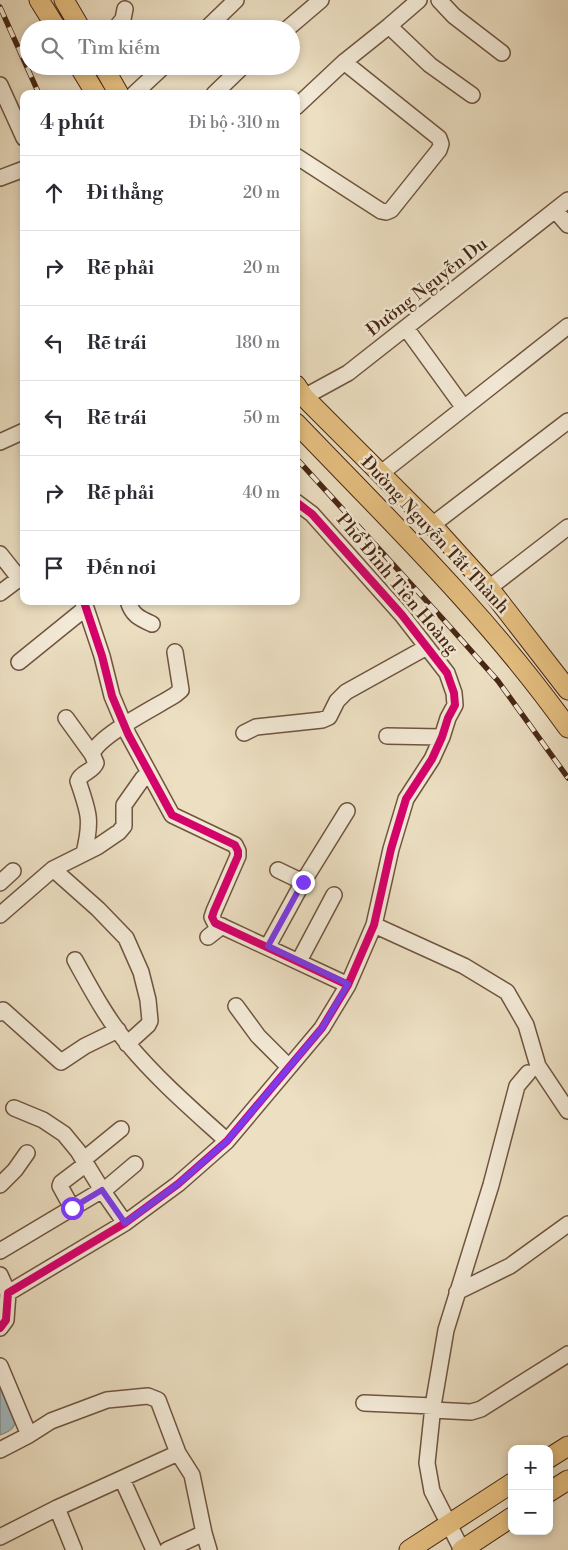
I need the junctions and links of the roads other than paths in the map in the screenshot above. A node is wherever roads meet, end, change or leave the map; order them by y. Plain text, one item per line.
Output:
1 (38, 0) edge
2 (236, 0) edge
3 (321, 0) edge
4 (419, 0) edge
5 (439, 0) edge
6 (67, 1) edge
7 (125, 9) dead end
8 (51, 20) edge
9 (77, 20) edge
10 (122, 20) edge
11 (215, 20) edge
12 (298, 20) edge
13 (389, 26) junction
14 (502, 53) dead end
15 (344, 62) junction
16 (84, 75) edge
17 (108, 75) edge
18 (154, 75) edge
19 (234, 75) edge
20 (0, 85) edge
21 (94, 90) edge
22 (117, 90) edge
23 (138, 90) edge
24 (218, 90) edge
25 (472, 95) dead end
26 (300, 103) edge
27 (20, 129) edge
28 (300, 159) edge
29 (20, 170) edge
30 (0, 178) edge
31 (568, 200) edge
32 (555, 210) junction
33 (568, 225) edge
34 (568, 326) edge
35 (406, 328) junction
36 (300, 391) edge
37 (464, 408) junction
38 (568, 421) edge
39 (300, 427) edge
40 (20, 433) edge
41 (0, 442) edge
42 (380, 474) junction
43 (300, 505) edge
44 (432, 526) junction
45 (568, 527) edge
46 (412, 544) junction
47 (0, 554) edge
48 (20, 575) edge
49 (20, 577) edge
50 (489, 588) junction
51 (0, 594) edge
52 (84, 605) edge
53 (86, 605) edge
54 (129, 605) edge
55 (152, 624) dead end
56 (427, 647) junction
57 (175, 652) dead end
58 (19, 662) dead end
59 (567, 685) edge
60 (546, 697) junction
61 (66, 718) dead end
62 (124, 725) junction
63 (568, 728) edge
64 (244, 733) dead end
65 (387, 736) dead end
66 (442, 736) junction
67 (92, 754) junction
68 (144, 778) dead end
69 (347, 811) dead end
70 (84, 853) junction
71 (53, 869) junction
72 (278, 870) dead end
73 (13, 871) dead end
74 (303, 882) junction
75 (0, 883) edge
76 (334, 895) dead end
77 (0, 915) edge
78 (374, 925) junction
79 (222, 926) junction
80 (208, 937) dead end
81 (268, 946) junction
82 (75, 960) dead end
83 (299, 961) junction
84 (348, 984) junction
85 (236, 1006) dead end
86 (0, 1013) edge
87 (118, 1030) junction
88 (127, 1044) junction
89 (289, 1067) junction
90 (528, 1073) dead end
91 (14, 1108) dead end
92 (568, 1111) edge
93 (121, 1129) dead end
94 (227, 1141) junction
95 (27, 1153) dead end
96 (84, 1162) junction
97 (135, 1164) dead end
98 (0, 1185) edge
99 (102, 1190) junction
100 (72, 1208) junction
101 (125, 1223) junction
102 (568, 1224) edge
103 (0, 1251) edge
104 (0, 1275) edge
105 (457, 1292) junction
106 (8, 1293) junction
107 (0, 1328) edge
108 (568, 1354) edge
109 (0, 1366) edge
110 (364, 1403) dead end
111 (433, 1408) junction
112 (29, 1435) junction
113 (568, 1446) edge
114 (0, 1450) edge
115 (178, 1453) junction
116 (553, 1455) edge
117 (122, 1479) junction
118 (568, 1480) edge
119 (508, 1486) edge
120 (552, 1490) edge
121 (57, 1508) junction
122 (508, 1520) edge
123 (449, 1524) junction
124 (204, 1532) junction
125 (0, 1537) edge
126 (74, 1550) edge
127 (154, 1550) edge
128 (168, 1550) edge
129 (209, 1550) edge
130 (409, 1550) edge
131 (462, 1550) edge

1 - 8 main road
2 - 11 street
3 - 12 street
4 - 13 street
5 - 14 street
6 - 9 main road
7 - 10 street
13 - 15 street
13 - 25 street
15 - 26 street
15 - 28 street
16 - 21 main road
17 - 22 main road
18 - 23 street
19 - 24 street
20 - 27 street
29 - 30 street
31 - 32 street, Đường Nguyễn Du
32 - 33 street
32 - 35 street, Đường Nguyễn Du
34 - 37 street
35 - 36 street, Đường Nguyễn Du
35 - 37 street
36 - 42 main road, Đường Nguyễn Tất Thành
37 - 42 street
38 - 44 street
39 - 46 main road, Đường Nguyễn Tất Thành
40 - 41 street
42 - 44 main road, Đường Nguyễn Tất Thành
43 - 56 street, Phố Đinh Tiên Hoàng
44 - 46 main road
44 - 50 main road, Đường Nguyễn Tất Thành
45 - 50 street
46 - 60 main road, Đường Nguyễn Tất Thành
47 - 48 street
49 - 51 street
50 - 59 main road, Đường Nguyễn Tất Thành
52 - 58 street
53 - 62 street
54 - 55 street
56 - 64 street
56 - 66 street, Phố Đinh Tiên Hoàng
57 - 62 street
59 - 60 street
60 - 63 main road, Đường Nguyễn Tất Thành
61 - 67 street
62 - 67 street
62 - 79 street
65 - 66 street
66 - 78 street, Phố Đinh Tiên Hoàng
67 - 70 street
68 - 70 street
69 - 74 street
70 - 71 street
71 - 77 street
71 - 88 street
72 - 74 street
73 - 75 street
74 - 81 street
76 - 83 street
78 - 84 street, Phố Đinh Tiên Hoàng
78 - 92 street
79 - 80 street
79 - 81 street
81 - 83 street
82 - 87 street
83 - 84 street
84 - 89 street, Phố Đinh Tiên Hoàng
85 - 89 street
86 - 87 street
87 - 88 street
88 - 94 street
89 - 94 street, Phố Đinh Tiên Hoàng
90 - 105 street
91 - 96 street
93 - 96 street
94 - 101 street, Phố Đinh Tiên Hoàng
95 - 98 street
96 - 99 street
96 - 100 street
97 - 99 street
99 - 100 street
99 - 101 street
100 - 103 street
101 - 106 street, Phố Đinh Tiên Hoàng
102 - 105 street
104 - 106 street
105 - 111 street
106 - 107 street
108 - 111 street
109 - 112 street
110 - 111 street
111 - 123 street
112 - 114 street
112 - 115 street
113 - 116 main road
115 - 117 street
115 - 124 street
117 - 121 street
117 - 127 street
118 - 120 main road
119 - 123 main road
121 - 125 street
121 - 126 street
122 - 131 main road
123 - 130 main road
123 - 131 street
124 - 128 street
124 - 129 street

